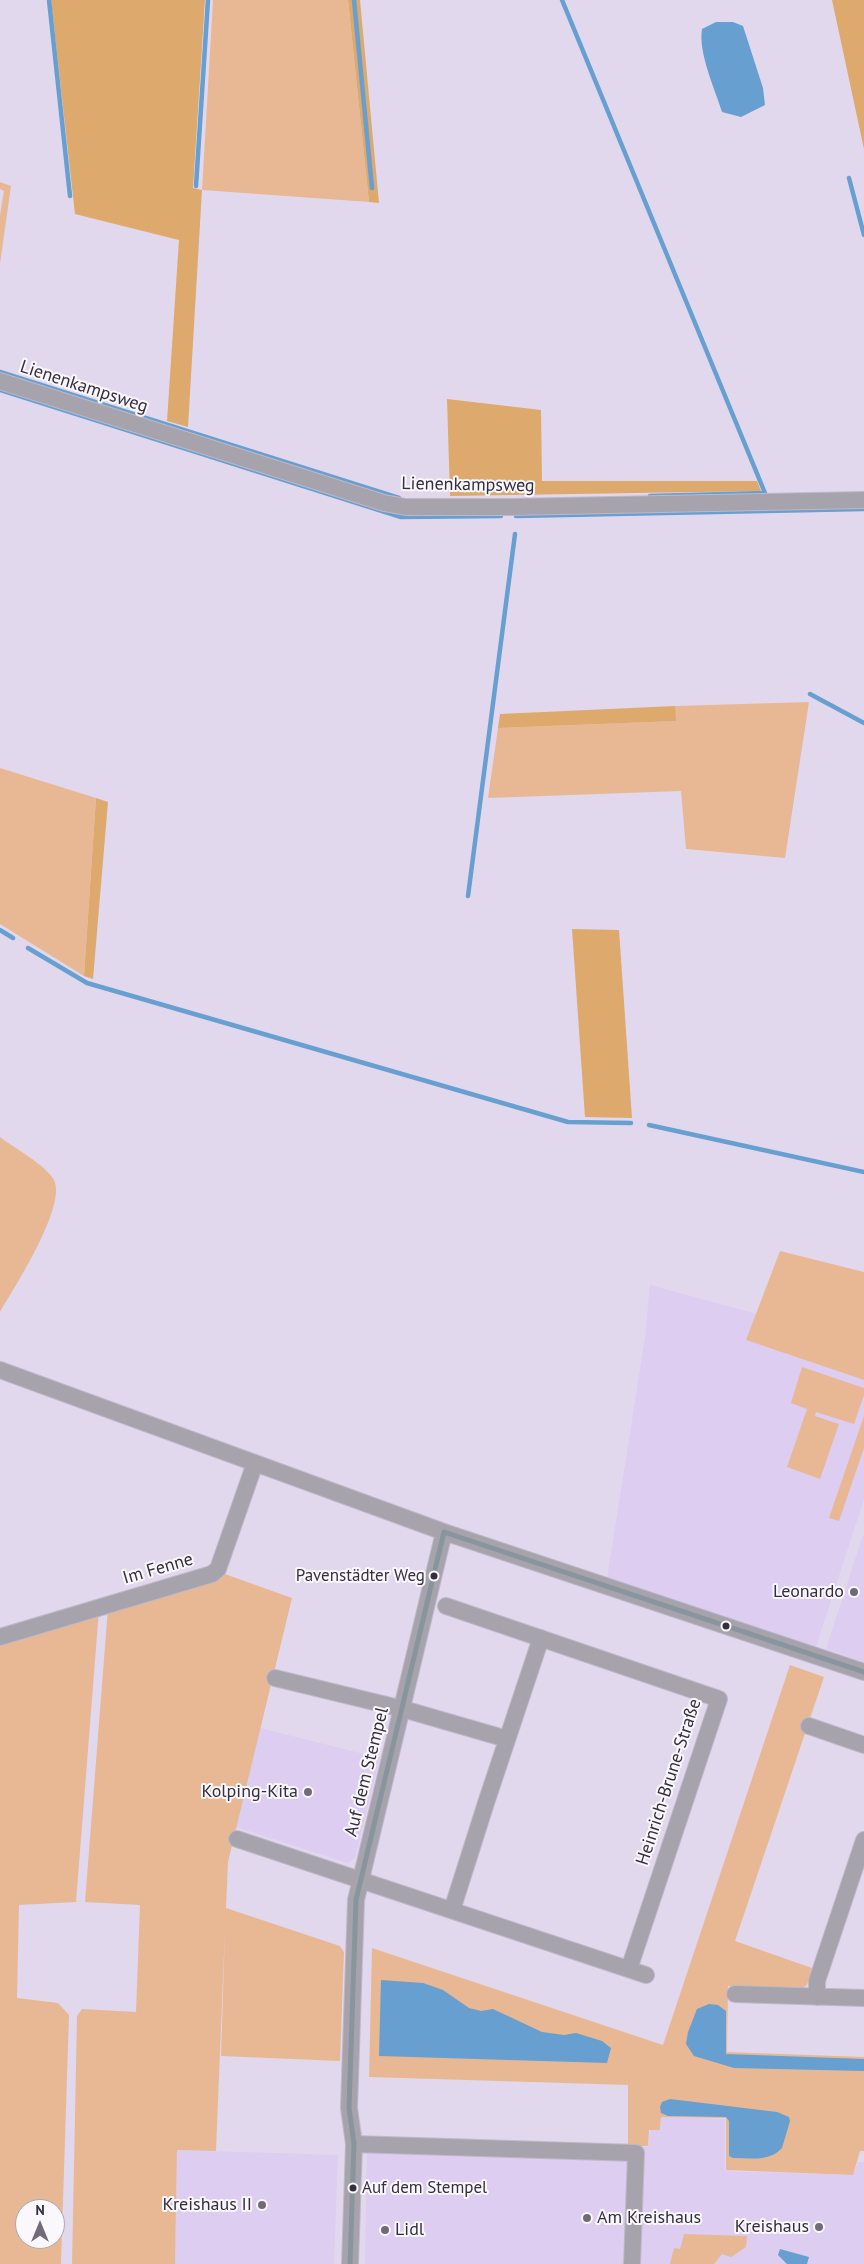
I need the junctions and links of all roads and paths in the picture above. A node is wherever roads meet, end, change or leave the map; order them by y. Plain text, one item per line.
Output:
1 (0, 381) edge
2 (864, 500) edge
3 (0, 1370) edge
4 (255, 1463) junction
5 (444, 1532) junction
6 (446, 1606) dead end
7 (0, 1637) edge
8 (541, 1638) junction
9 (864, 1672) edge
10 (275, 1678) dead end
11 (403, 1709) junction
12 (809, 1726) dead end
13 (507, 1739) junction
14 (864, 1744) edge
15 (237, 1840) dead end
16 (864, 1840) edge
17 (360, 1880) junction
18 (452, 1910) junction
19 (629, 1969) junction
20 (646, 1975) dead end
21 (735, 1994) dead end
22 (817, 1996) junction
23 (864, 1998) edge
24 (354, 2144) junction
25 (350, 2264) edge
26 (632, 2264) edge

1 - 2 street, Lienenkampsweg
3 - 4 street
4 - 5 street
4 - 7 street, Im Fenne
5 - 9 street
5 - 11 street, Auf dem Stempel
6 - 8 street, Heinrich-Brune-Straße
8 - 13 street
8 - 19 street, Heinrich-Brune-Straße
10 - 11 street
11 - 13 street
11 - 17 street, Auf dem Stempel
12 - 14 street
13 - 18 street
15 - 17 street
16 - 22 street
17 - 18 street
17 - 24 street, Auf dem Stempel
18 - 19 street
19 - 20 street
21 - 22 street
22 - 23 street
24 - 25 street, Auf dem Stempel
24 - 26 street

